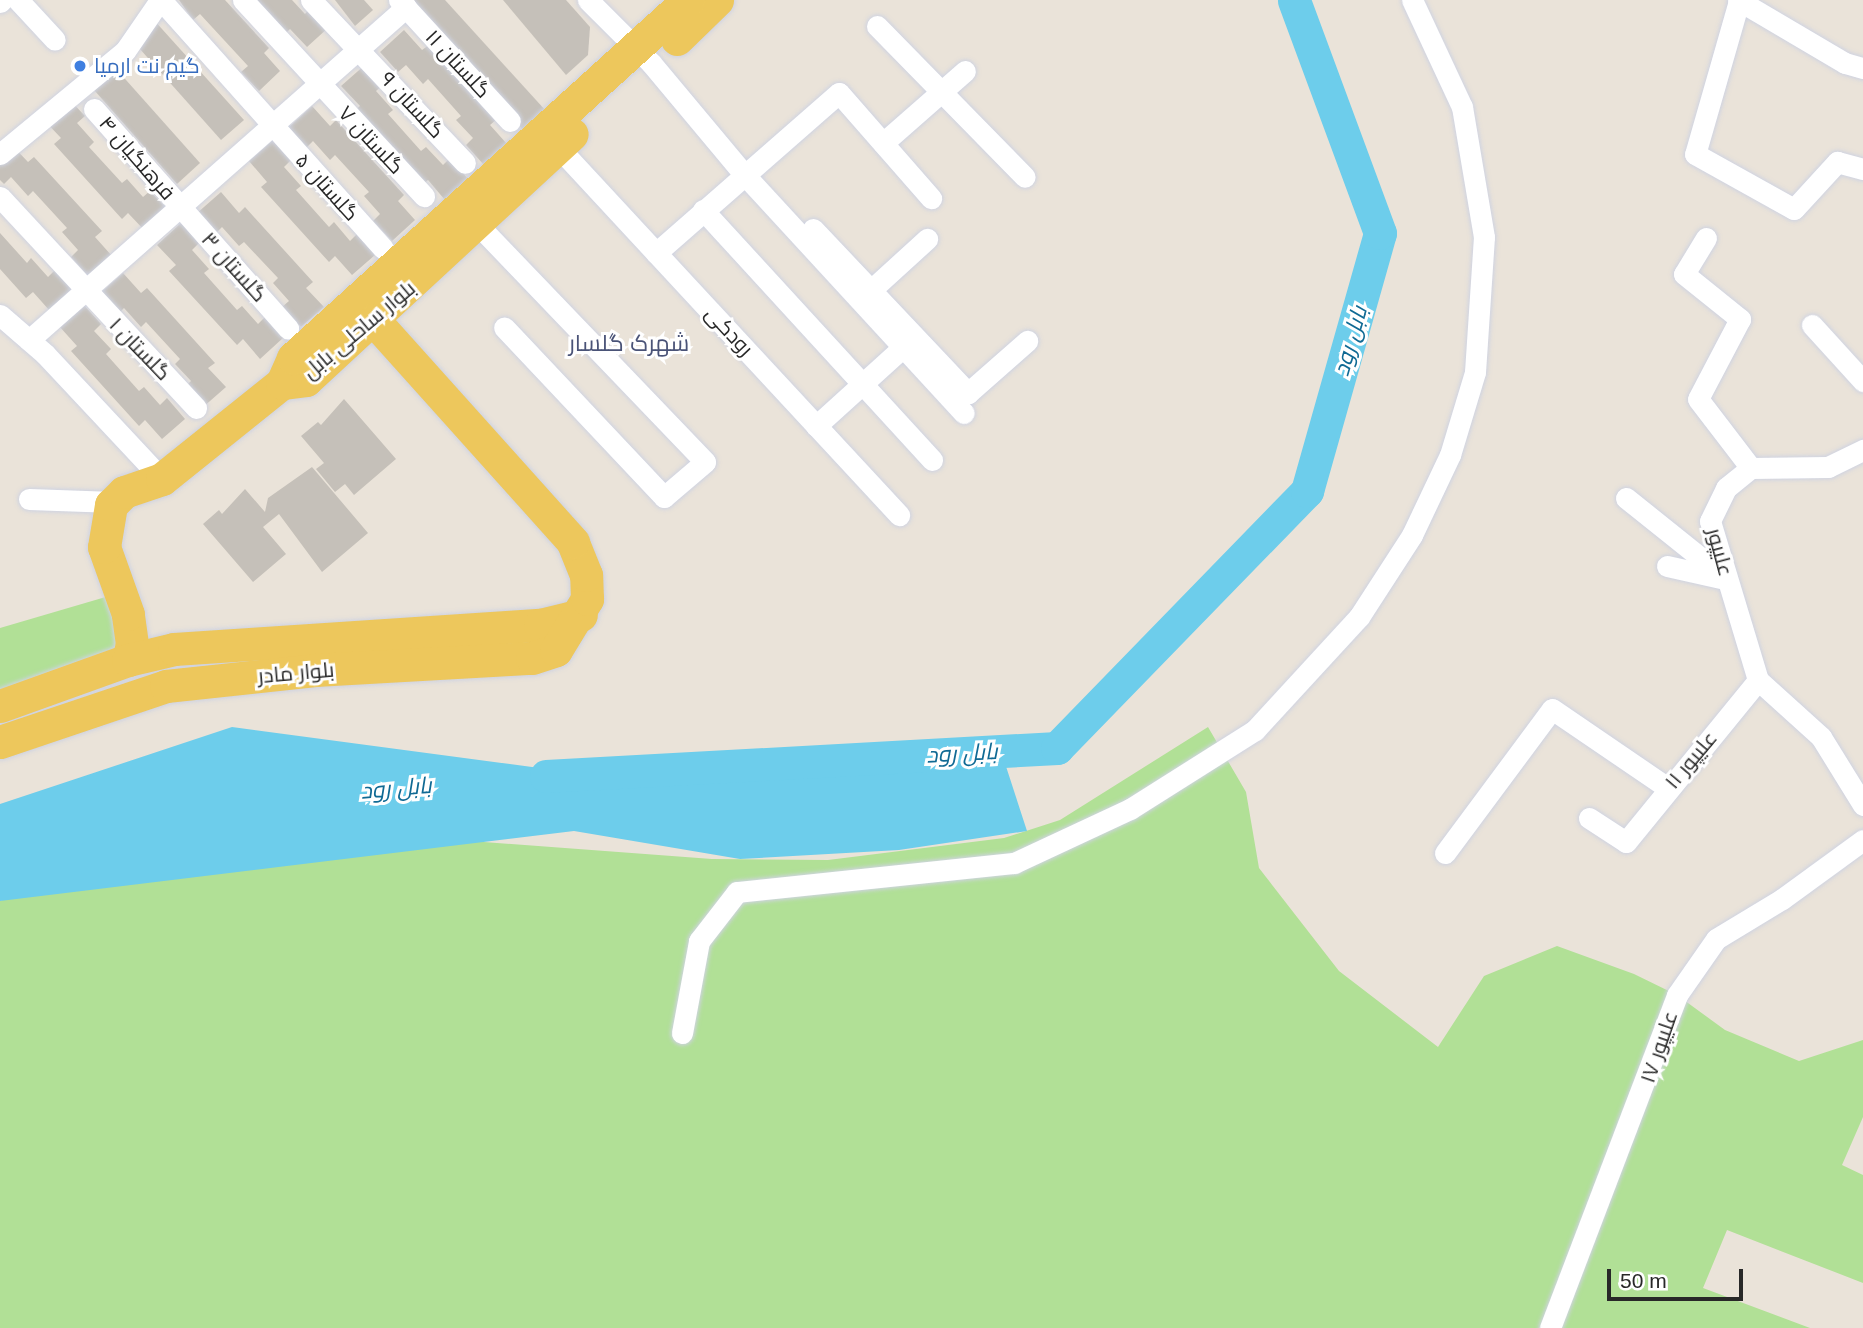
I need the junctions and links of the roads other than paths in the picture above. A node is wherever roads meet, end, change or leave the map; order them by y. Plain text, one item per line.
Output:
1 (18, 0) edge
2 (160, 0) edge
3 (243, 0) edge
4 (311, 0) edge
5 (588, 0) edge
6 (688, 0) edge
7 (717, 0) edge
8 (1412, 0) edge
9 (1738, 1) edge
10 (402, 4) edge
11 (877, 26) dead end
12 (55, 40) dead end
13 (359, 48) junction
14 (644, 55) junction
15 (1863, 68) edge
16 (965, 71) dead end
17 (318, 84) junction
18 (943, 90) junction
19 (94, 109) dead end
20 (510, 121) dead end
21 (271, 126) junction
22 (883, 143) junction
23 (558, 146) junction
24 (0, 154) edge
25 (465, 163) dead end
26 (1863, 169) edge
27 (743, 173) junction
28 (1025, 177) dead end
29 (424, 196) dead end
30 (0, 197) edge
31 (932, 198) dead end
32 (180, 206) junction
33 (703, 210) junction
34 (478, 225) junction
35 (1706, 238) dead end
36 (928, 239) dead end
37 (383, 248) dead end
38 (656, 253) junction
39 (871, 290) junction
40 (84, 291) junction
41 (0, 315) edge
42 (374, 320) junction
43 (1812, 325) dead end
44 (504, 327) dead end
45 (288, 328) dead end
46 (29, 340) junction
47 (1027, 341) dead end
48 (903, 347) junction
49 (1863, 381) edge
50 (282, 383) junction
51 (862, 384) junction
52 (196, 408) dead end
53 (964, 412) dead end
54 (816, 426) junction
55 (1863, 450) edge
56 (932, 460) dead end
57 (1751, 468) junction
58 (162, 479) junction
59 (1626, 498) dead end
60 (29, 499) dead end
61 (114, 502) junction
62 (899, 515) dead end
63 (1667, 566) dead end
64 (1727, 579) junction
65 (581, 614) junction
66 (128, 660) junction
67 (1758, 680) junction
68 (0, 706) edge
69 (0, 742) edge
70 (1668, 788) junction
71 (1863, 805) edge
72 (1589, 818) dead end
73 (1863, 840) edge
74 (1445, 853) dead end
75 (682, 1033) dead end
76 (1550, 1328) edge

1 - 12 street
2 - 21 street, گلستان ۵
2 - 24 street
3 - 17 street, گلستان ۷
4 - 13 street, گلستان ۹
5 - 14 street
6 - 14 main road, بلوار ساحلی بابل
7 - 14 main road, بلوار ساحلی بابل
8 - 75 street
9 - 15 street
9 - 26 street
10 - 13 street
10 - 20 street, گلستان ۱۱
11 - 18 street
13 - 17 street
13 - 25 street, گلستان ۹
14 - 23 main road, بلوار ساحلی بابل
14 - 27 street
14 - 50 main road, بلوار ساحلی بابل
16 - 18 street
17 - 21 street
17 - 29 street, گلستان ۷
18 - 22 street
18 - 28 street
19 - 32 street, فرهنگیان ۴
21 - 32 street
21 - 37 street, گلستان ۵
22 - 27 street
22 - 31 street
23 - 34 main road, بلوار ساحلی بابل
23 - 38 street, رودکی
27 - 33 street
27 - 39 street
27 - 48 street
30 - 40 street, گلستان ۱
32 - 40 street
32 - 45 street, گلستان ۳
33 - 38 street
33 - 51 street
34 - 42 main road, بلوار ساحلی بابل
34 - 44 street
35 - 57 street
36 - 39 street
38 - 54 street, رودکی
39 - 47 street
40 - 46 street
40 - 52 street, گلستان ۱
41 - 46 street
42 - 50 main road, بلوار ساحلی بابل
42 - 65 main road, بلوار مادر
43 - 49 street
46 - 58 street
48 - 51 street
48 - 53 street
50 - 58 main road
51 - 54 street
51 - 56 street
54 - 62 street, رودکی
55 - 57 street
57 - 64 street, علیپور
58 - 61 main road
59 - 64 street
60 - 61 street
61 - 66 main road
63 - 64 street
64 - 67 street, علیپور
65 - 66 main road, بلوار مادر
65 - 69 main road, بلوار مادر
66 - 68 main road, بلوار مادر
67 - 70 street, علیپور ۱۱
67 - 71 street
70 - 72 street, علیپور ۱۱
70 - 74 street
73 - 76 street, علیپور ۱۷

